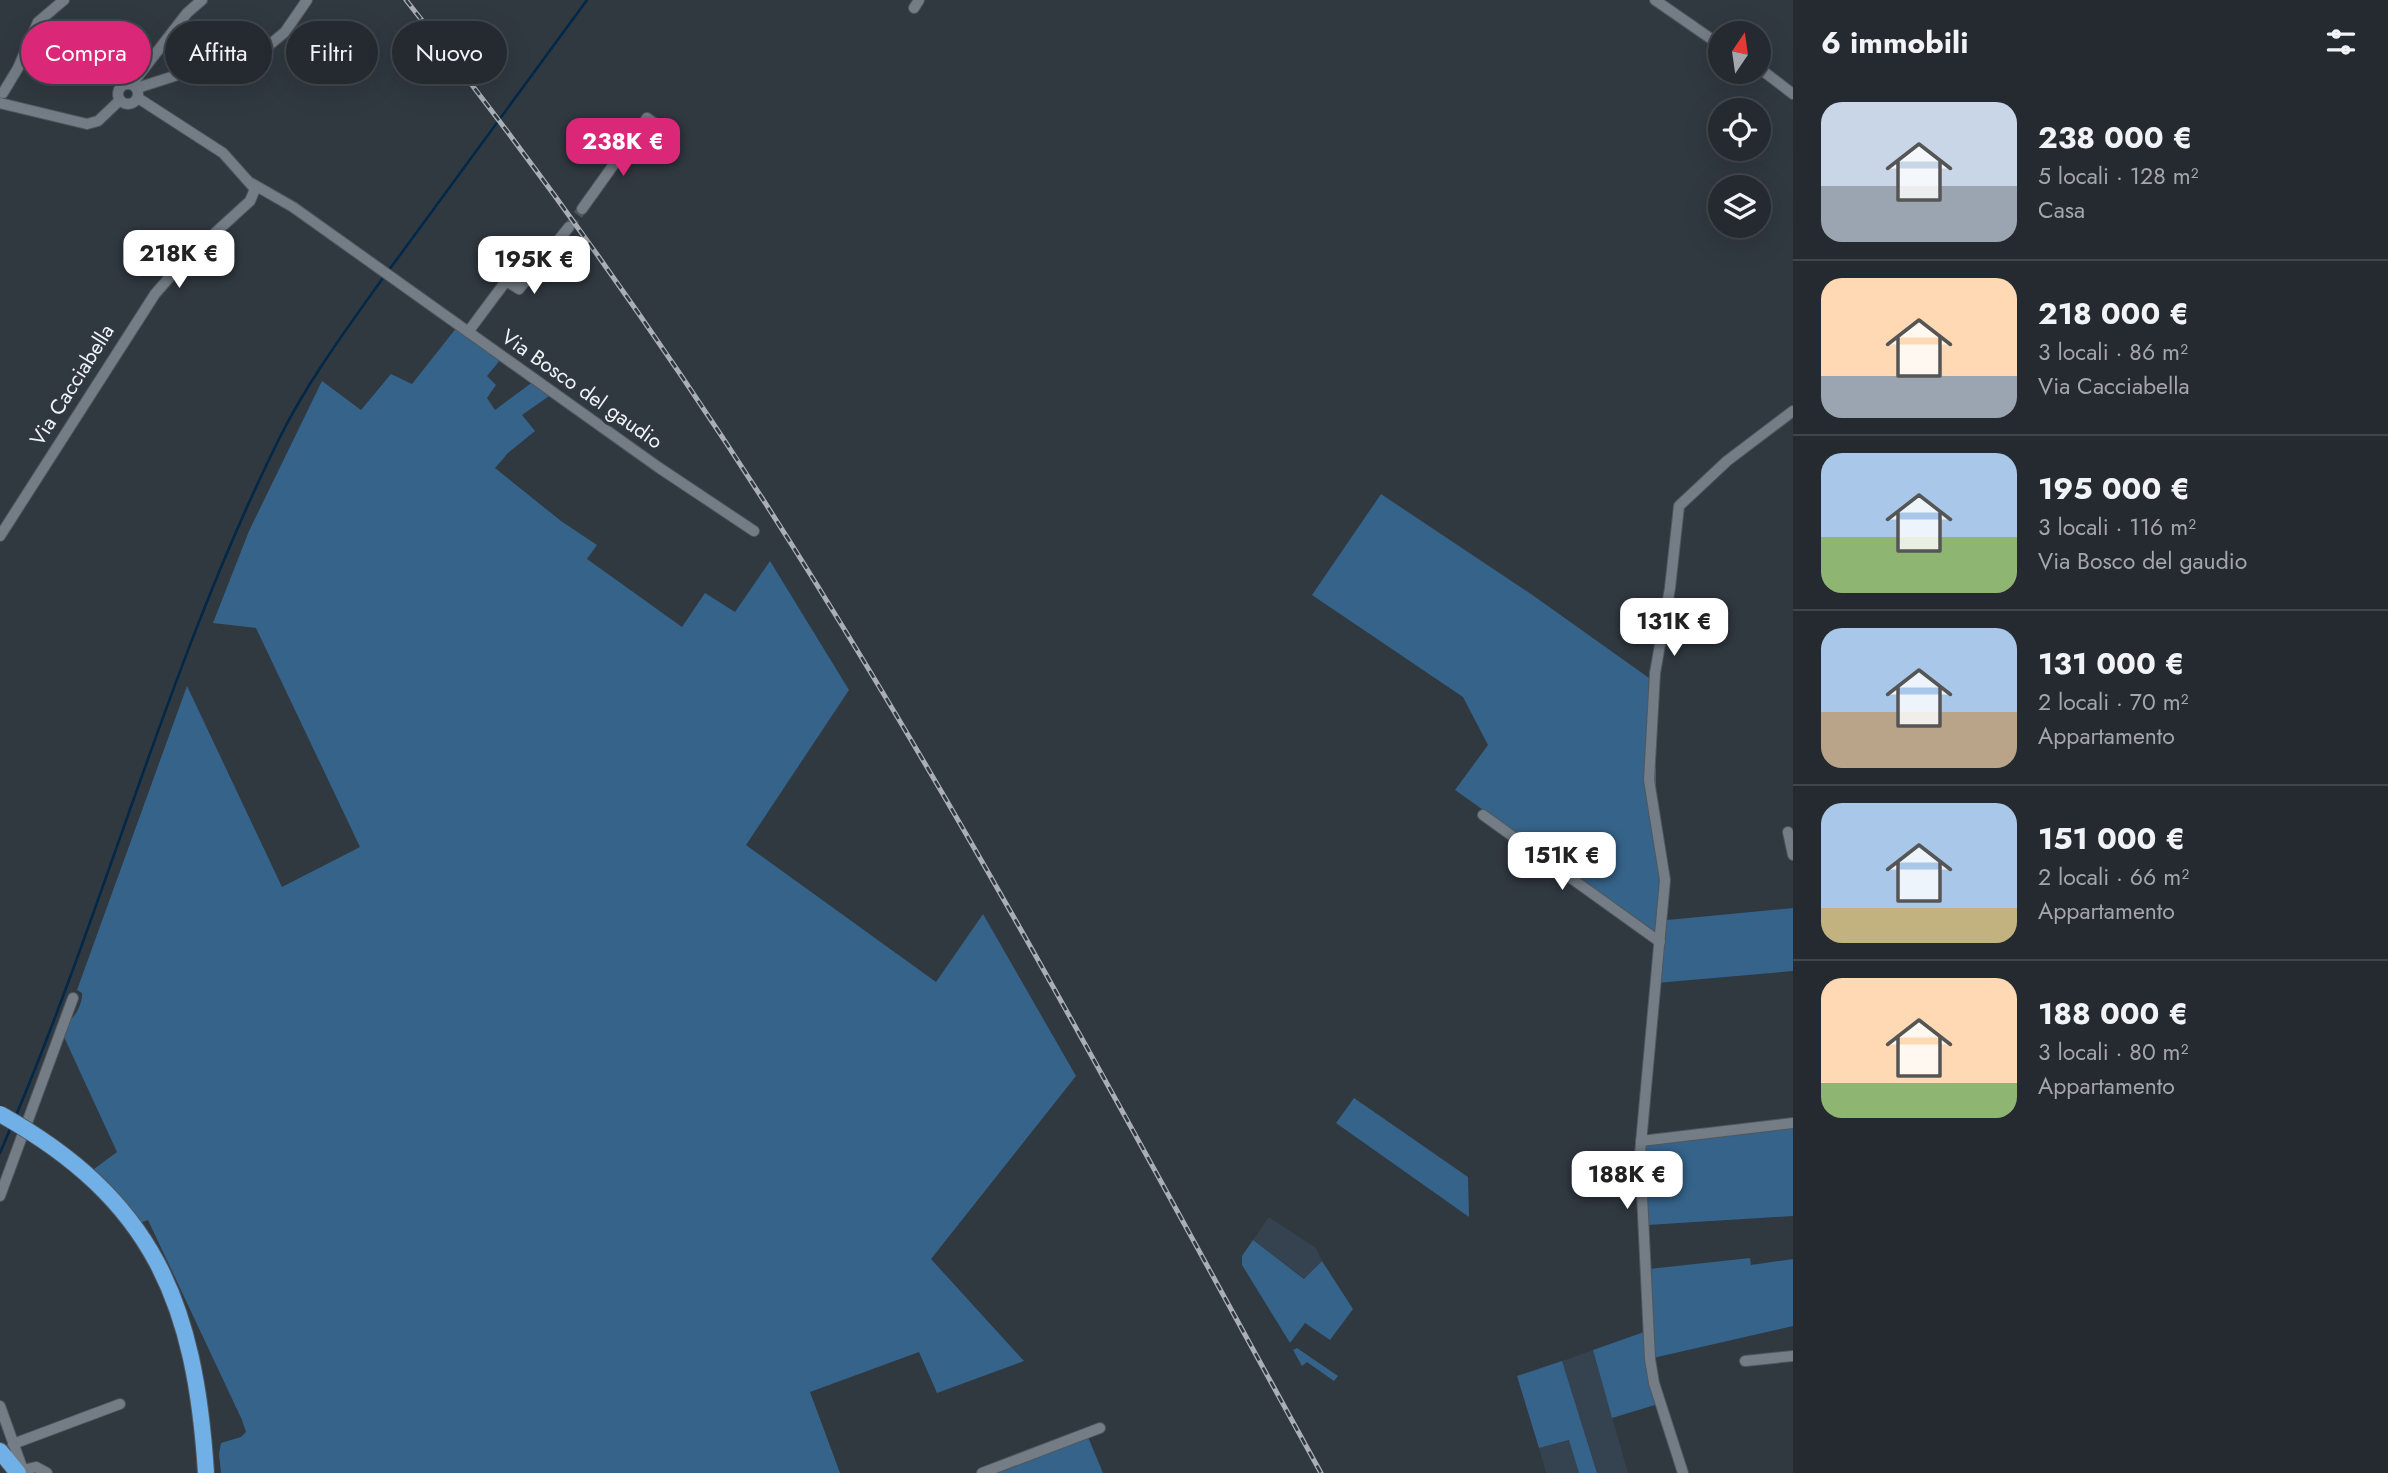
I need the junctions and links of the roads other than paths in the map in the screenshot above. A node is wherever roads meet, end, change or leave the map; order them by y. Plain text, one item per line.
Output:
1 (64, 0) edge
2 (202, 0) edge
3 (307, 0) edge
4 (1655, 0) edge
5 (1708, 37) edge
6 (1771, 77) edge
7 (135, 90) junction
8 (1793, 94) edge
9 (2, 96) edge
10 (120, 100) junction
11 (654, 122) dead end
12 (251, 183) junction
13 (582, 209) tunnel mouth
14 (569, 227) tunnel mouth
15 (468, 332) junction
16 (1793, 411) edge
17 (754, 531) dead end
18 (0, 536) edge
19 (1483, 815) dead end
20 (1788, 832) dead end
21 (1793, 855) edge
22 (1660, 943) junction
23 (74, 998) dead end
24 (0, 1114) edge
25 (1793, 1123) edge
26 (1641, 1141) junction
27 (0, 1196) edge
28 (1793, 1356) edge
29 (1745, 1361) dead end
30 (120, 1404) dead end
31 (0, 1406) edge
32 (1100, 1428) dead end
33 (6, 1447) edge
34 (20, 1472) edge
35 (47, 1473) edge
36 (206, 1473) edge
37 (982, 1473) edge
38 (1683, 1473) edge

1 - 9 street
2 - 7 street
3 - 7 street
4 - 5 street
6 - 8 street
7 - 10 street
7 - 10 street
7 - 12 street
9 - 10 street
11 - 13 street
12 - 15 street, Via Bosco del gaudio
12 - 18 street, Via Cacciabella
14 - 15 street
15 - 17 street, Via Bosco del gaudio
16 - 22 street
19 - 22 street
20 - 21 street
22 - 26 street
23 - 27 street
24 - 36 highway, bridge
25 - 26 street
26 - 38 street
28 - 29 street
30 - 33 street
31 - 33 street
32 - 37 street
33 - 34 highway
34 - 35 street

